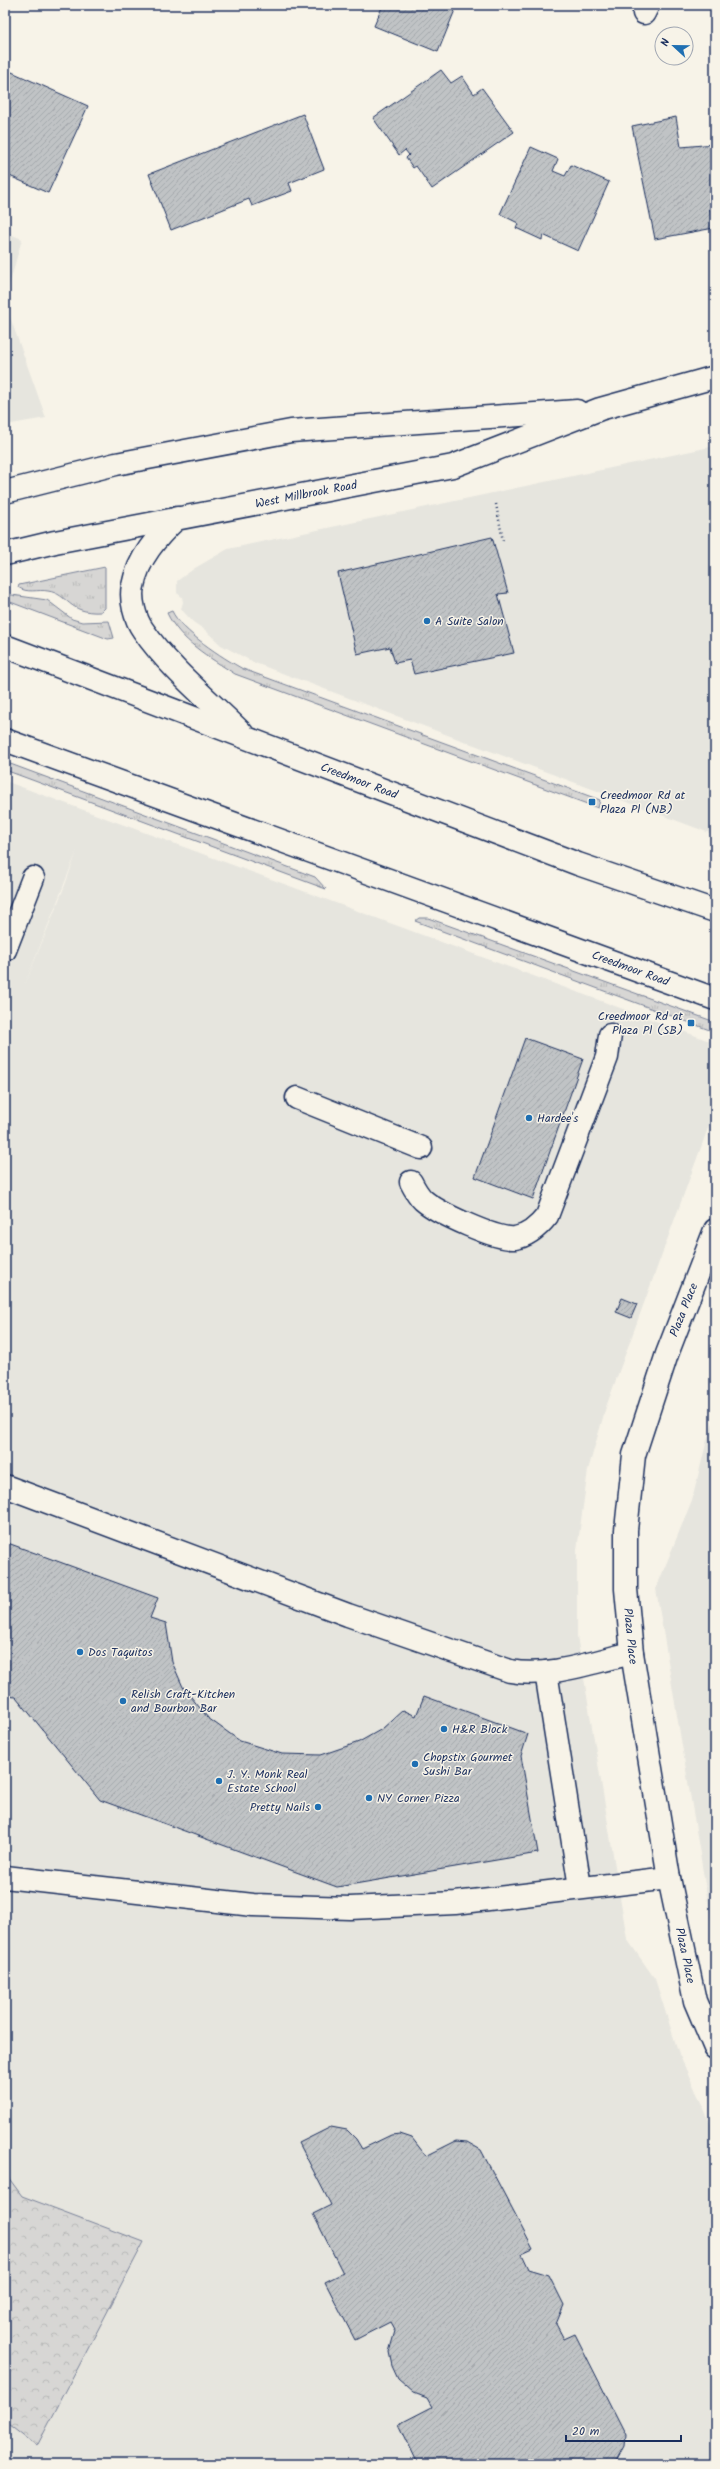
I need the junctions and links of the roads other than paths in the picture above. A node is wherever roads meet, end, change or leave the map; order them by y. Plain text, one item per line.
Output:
1 (715, 377) edge
2 (600, 409) junction
3 (5, 492) edge
4 (176, 518) junction
5 (5, 554) edge
6 (5, 646) edge
7 (247, 738) junction
8 (5, 740) edge
9 (33, 878) dead end
10 (715, 911) edge
11 (5, 950) edge
12 (715, 999) edge
13 (610, 1035) dead end
14 (297, 1098) dead end
15 (421, 1148) dead end
16 (410, 1182) dead end
17 (715, 1230) edge
18 (5, 1486) edge
19 (632, 1653) junction
20 (546, 1672) junction
21 (5, 1878) edge
22 (669, 1878) junction
23 (580, 1888) junction
24 (715, 2048) edge

1 - 2 main road, West Millbrook Road
2 - 3 main road, West Millbrook Road
2 - 4 main road, West Millbrook Road
4 - 5 main road, West Millbrook Road
4 - 7 main road
6 - 7 main road, Creedmoor Road
7 - 10 main road, Creedmoor Road
8 - 12 main road, Creedmoor Road
9 - 11 main road
13 - 16 main road
14 - 15 main road
17 - 19 main road, Plaza Place
18 - 20 main road
19 - 20 main road
19 - 22 main road, Plaza Place
20 - 23 main road
21 - 23 main road
22 - 23 main road
22 - 24 main road, Plaza Place

